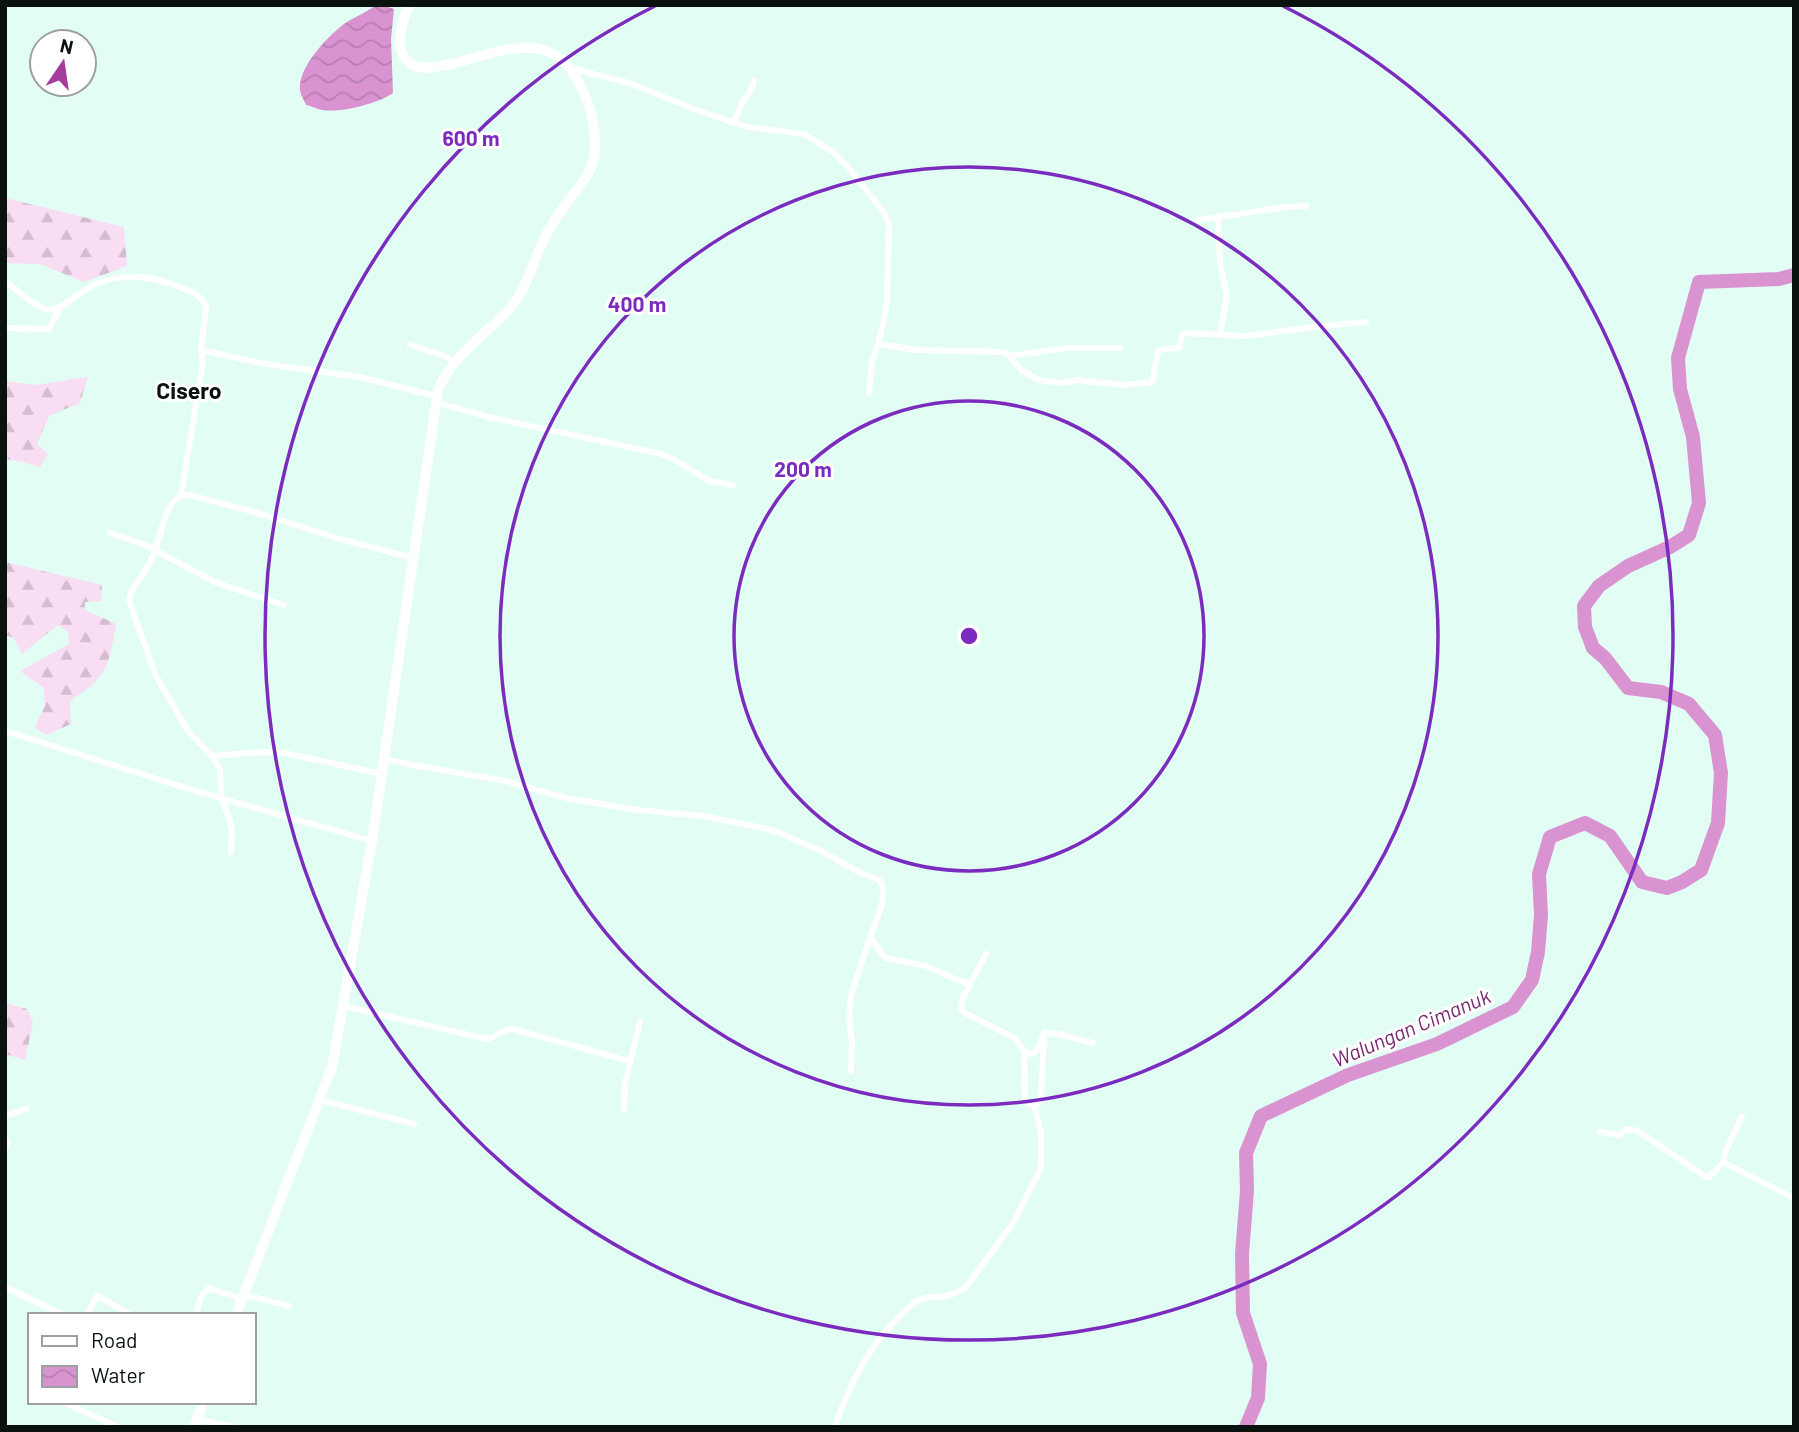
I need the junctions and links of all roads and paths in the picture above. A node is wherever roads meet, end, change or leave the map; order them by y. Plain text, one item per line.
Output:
1 (409, 5) edge
2 (571, 68) junction
3 (754, 80) dead end
4 (734, 123) junction
5 (1306, 206) dead end
6 (1218, 216) junction
7 (1198, 220) dead end
8 (5, 281) edge
9 (61, 306) junction
10 (1366, 323) dead end
11 (5, 328) edge
12 (1220, 334) junction
13 (878, 344) junction
14 (410, 345) dead end
15 (1120, 348) dead end
16 (201, 349) junction
17 (1010, 356) junction
18 (455, 361) junction
19 (869, 393) dead end
20 (436, 399) junction
21 (733, 485) dead end
22 (181, 495) junction
23 (110, 533) dead end
24 (156, 550) junction
25 (413, 558) junction
26 (284, 605) dead end
27 (5, 732) edge
28 (212, 756) junction
29 (384, 759) junction
30 (382, 774) junction
31 (221, 797) junction
32 (372, 841) junction
33 (231, 852) dead end
34 (870, 937) junction
35 (986, 954) dead end
36 (970, 984) junction
37 (343, 1006) junction
38 (640, 1022) dead end
39 (1044, 1033) junction
40 (1093, 1043) dead end
41 (1024, 1051) junction
42 (629, 1061) junction
43 (851, 1071) dead end
44 (320, 1100) junction
45 (1034, 1105) junction
46 (26, 1108) dead end
47 (624, 1109) dead end
48 (5, 1116) edge
49 (1742, 1116) dead end
50 (414, 1124) dead end
51 (1600, 1132) dead end
52 (5, 1139) edge
53 (5, 1149) edge
54 (1723, 1164) junction
55 (1793, 1197) edge
56 (5, 1287) edge
57 (243, 1299) junction
58 (289, 1306) dead end
59 (59, 1313) edge
60 (88, 1313) edge
61 (128, 1313) edge
62 (197, 1313) edge
63 (237, 1313) edge
64 (67, 1404) edge
65 (202, 1404) edge
66 (195, 1423) edge
67 (118, 1427) edge
68 (233, 1427) edge
69 (835, 1427) edge

1 - 2 main road
2 - 4 street
2 - 18 main road
3 - 4 street
4 - 13 street
5 - 6 street
6 - 7 street
6 - 12 street
8 - 9 street
9 - 11 street
9 - 16 street
10 - 12 street
12 - 17 street
13 - 17 street
13 - 19 street
14 - 18 street
15 - 17 street
16 - 20 street
16 - 22 street
18 - 20 main road
20 - 21 street
20 - 25 main road
22 - 24 street
22 - 25 street
23 - 24 street
24 - 26 street
24 - 28 street
25 - 29 main road
27 - 31 street
28 - 30 street
28 - 31 street
29 - 30 main road
29 - 34 street
30 - 32 main road
31 - 32 street
31 - 33 street
32 - 37 main road
34 - 36 street
34 - 43 street
35 - 36 street
36 - 41 street
37 - 42 street
37 - 44 main road
38 - 42 street
39 - 40 street
39 - 41 street
39 - 45 street
41 - 45 street
42 - 47 street
44 - 50 street
44 - 57 main road
45 - 69 street
46 - 48 street
49 - 54 street
51 - 54 street
52 - 53 street
54 - 55 street
56 - 59 street
57 - 58 street
57 - 62 street
57 - 63 main road
60 - 61 street
64 - 67 street
65 - 66 main road
66 - 68 street

